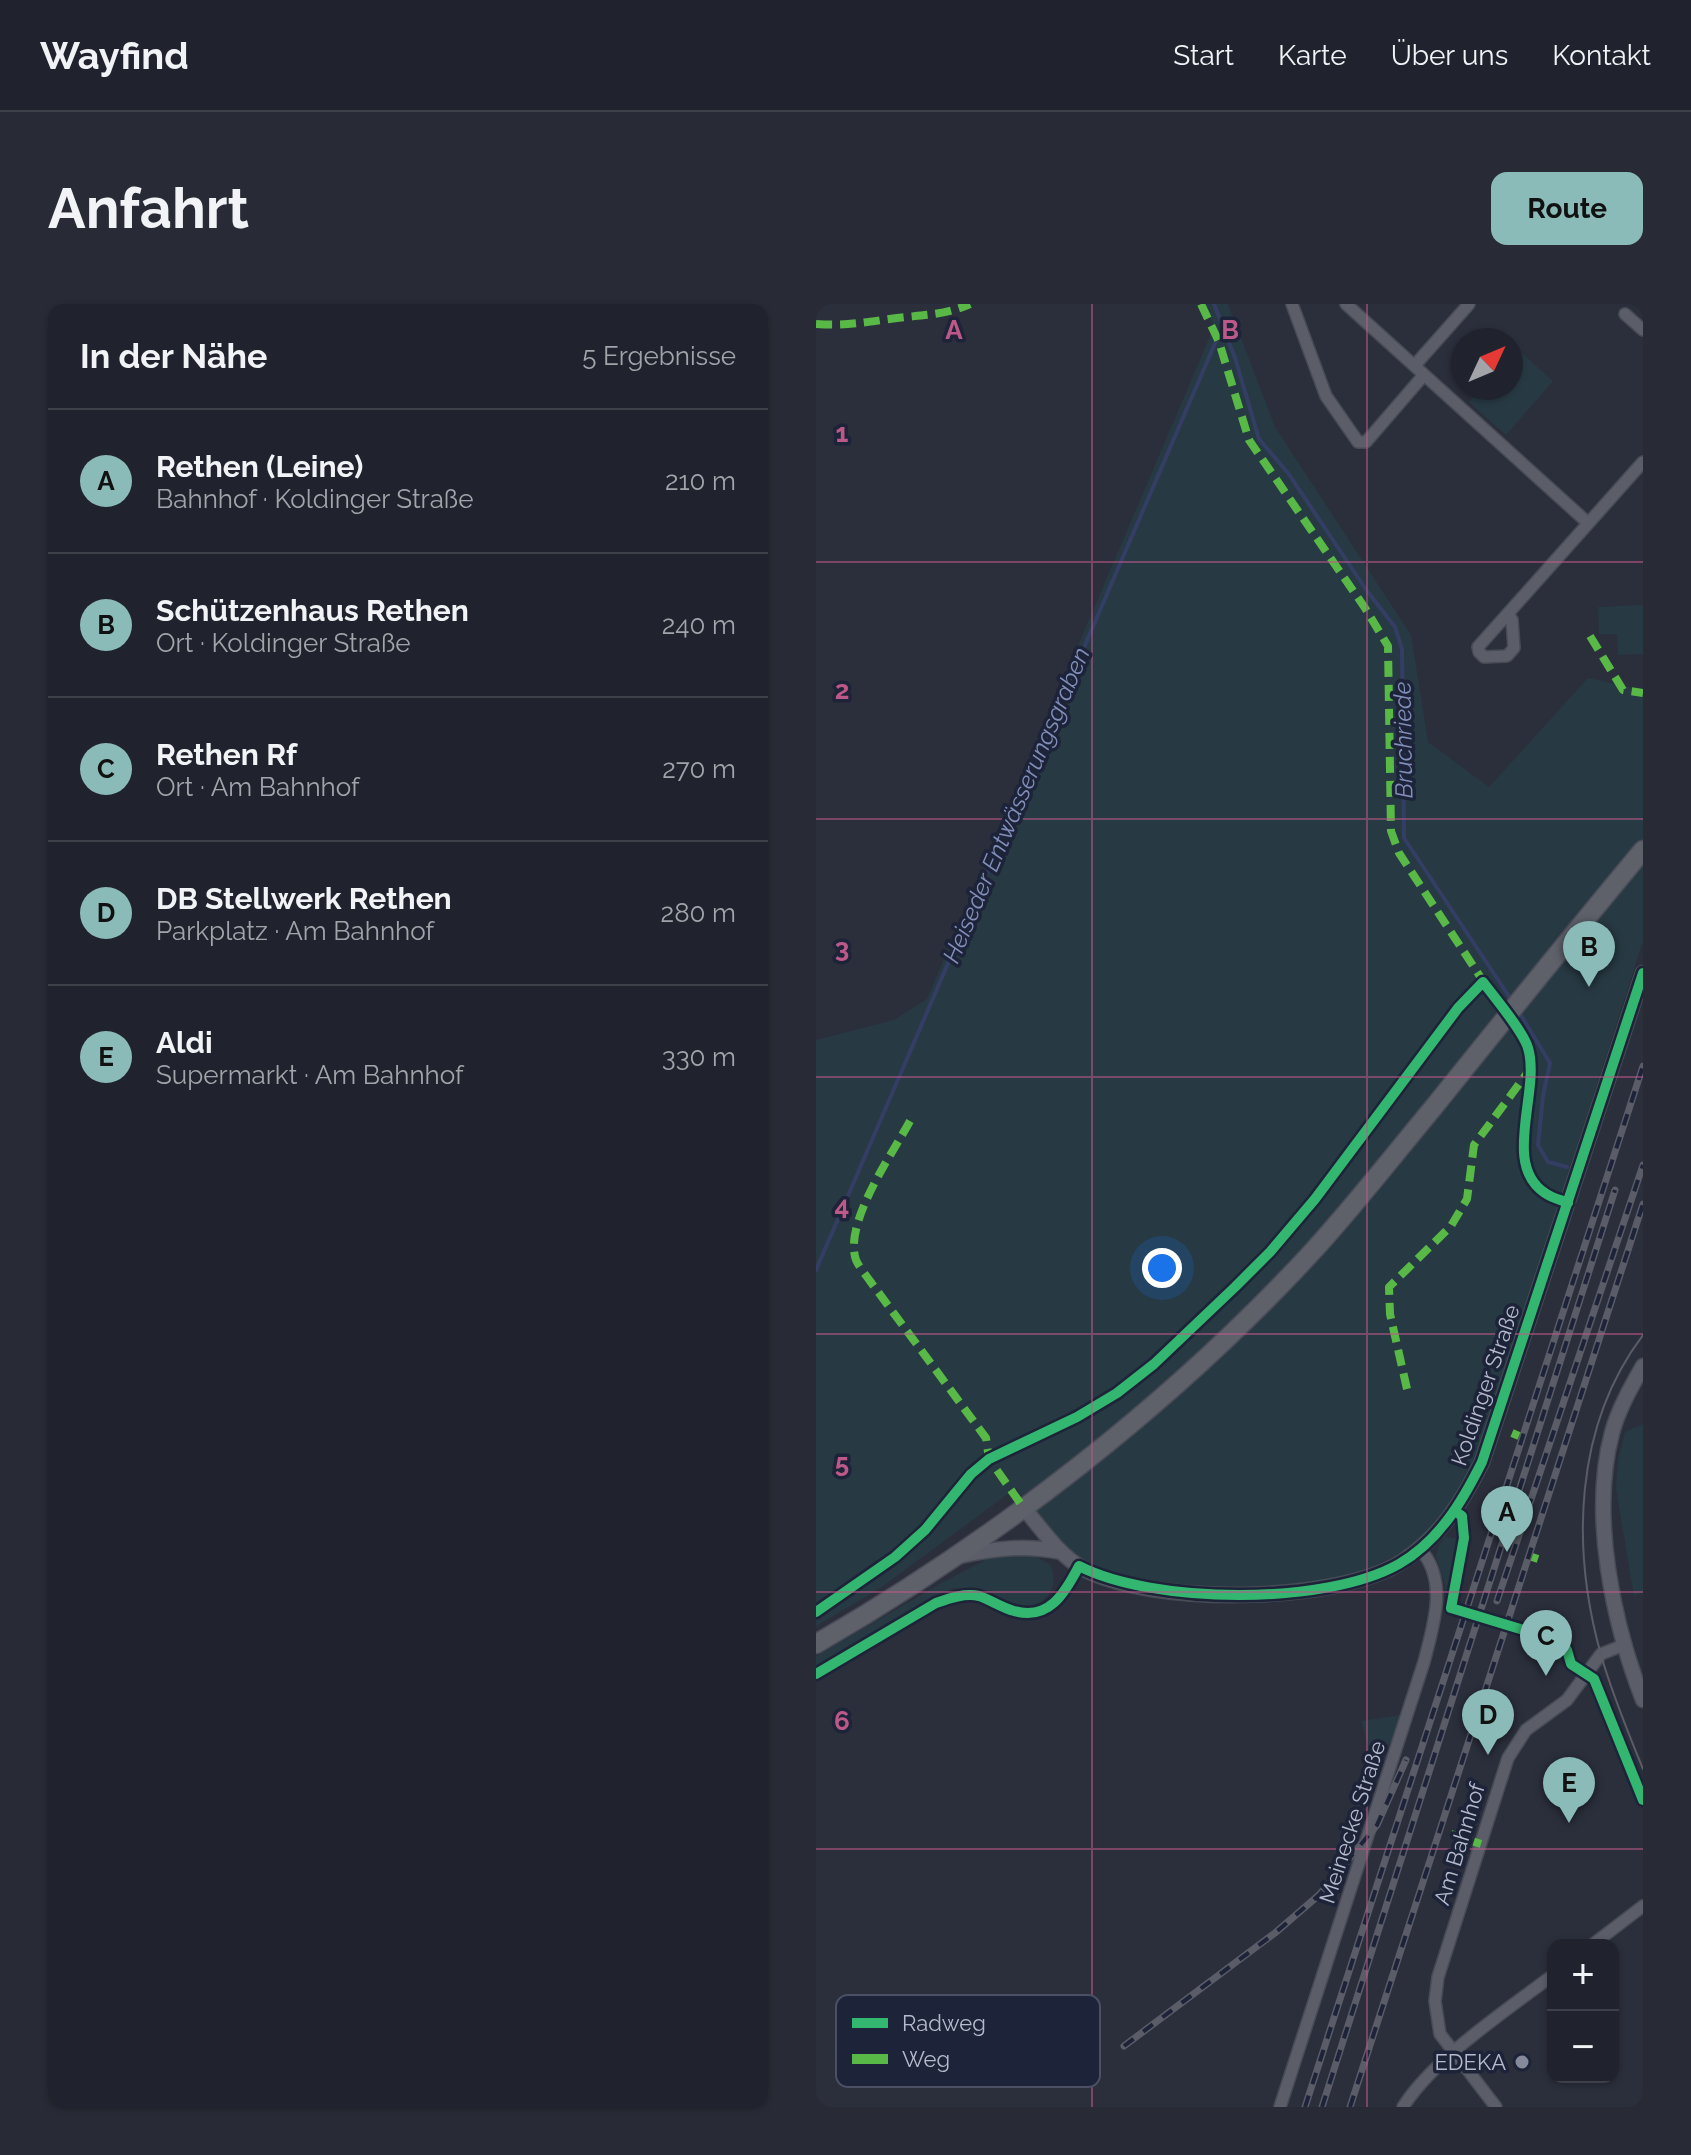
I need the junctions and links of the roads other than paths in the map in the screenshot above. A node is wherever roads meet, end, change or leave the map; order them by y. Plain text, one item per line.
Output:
1 (1292, 304) edge
2 (1346, 304) edge
3 (1469, 304) edge
4 (1625, 314) dead end
5 (1643, 330) edge
6 (1415, 365) junction
7 (1423, 376) junction
8 (1643, 462) edge
9 (1588, 523) junction
10 (1508, 614) dead end
11 (1643, 850) edge
12 (1643, 973) edge
13 (1643, 1366) edge
14 (1023, 1507) junction
15 (1420, 1549) junction
16 (1062, 1552) junction
17 (951, 1558) junction
18 (1079, 1566) junction
19 (816, 1644) edge
20 (1624, 1645) junction
21 (816, 1674) edge
22 (1643, 1700) edge
23 (1643, 1906) edge
24 (1600, 1939) edge
25 (1547, 1980) edge
26 (1454, 2054) junction
27 (1280, 2107) edge
28 (1403, 2107) edge
29 (1496, 2107) edge

1 - 7 street
2 - 6 street
3 - 6 street
4 - 5 street
6 - 7 street
7 - 9 street
8 - 9 street
9 - 10 street
11 - 14 main road
12 - 15 street, Koldinger Straße
13 - 20 street
14 - 16 street, Koldinger Straße
14 - 17 main road
15 - 18 street, Koldinger Straße
15 - 27 street, Meinecke Straße
16 - 17 street
16 - 18 street, Koldinger Straße
17 - 19 main road
18 - 21 street
20 - 22 street
20 - 26 street, Am Bahnhof
23 - 24 street
25 - 26 street
26 - 28 street
26 - 29 street, Am Bahnhof

